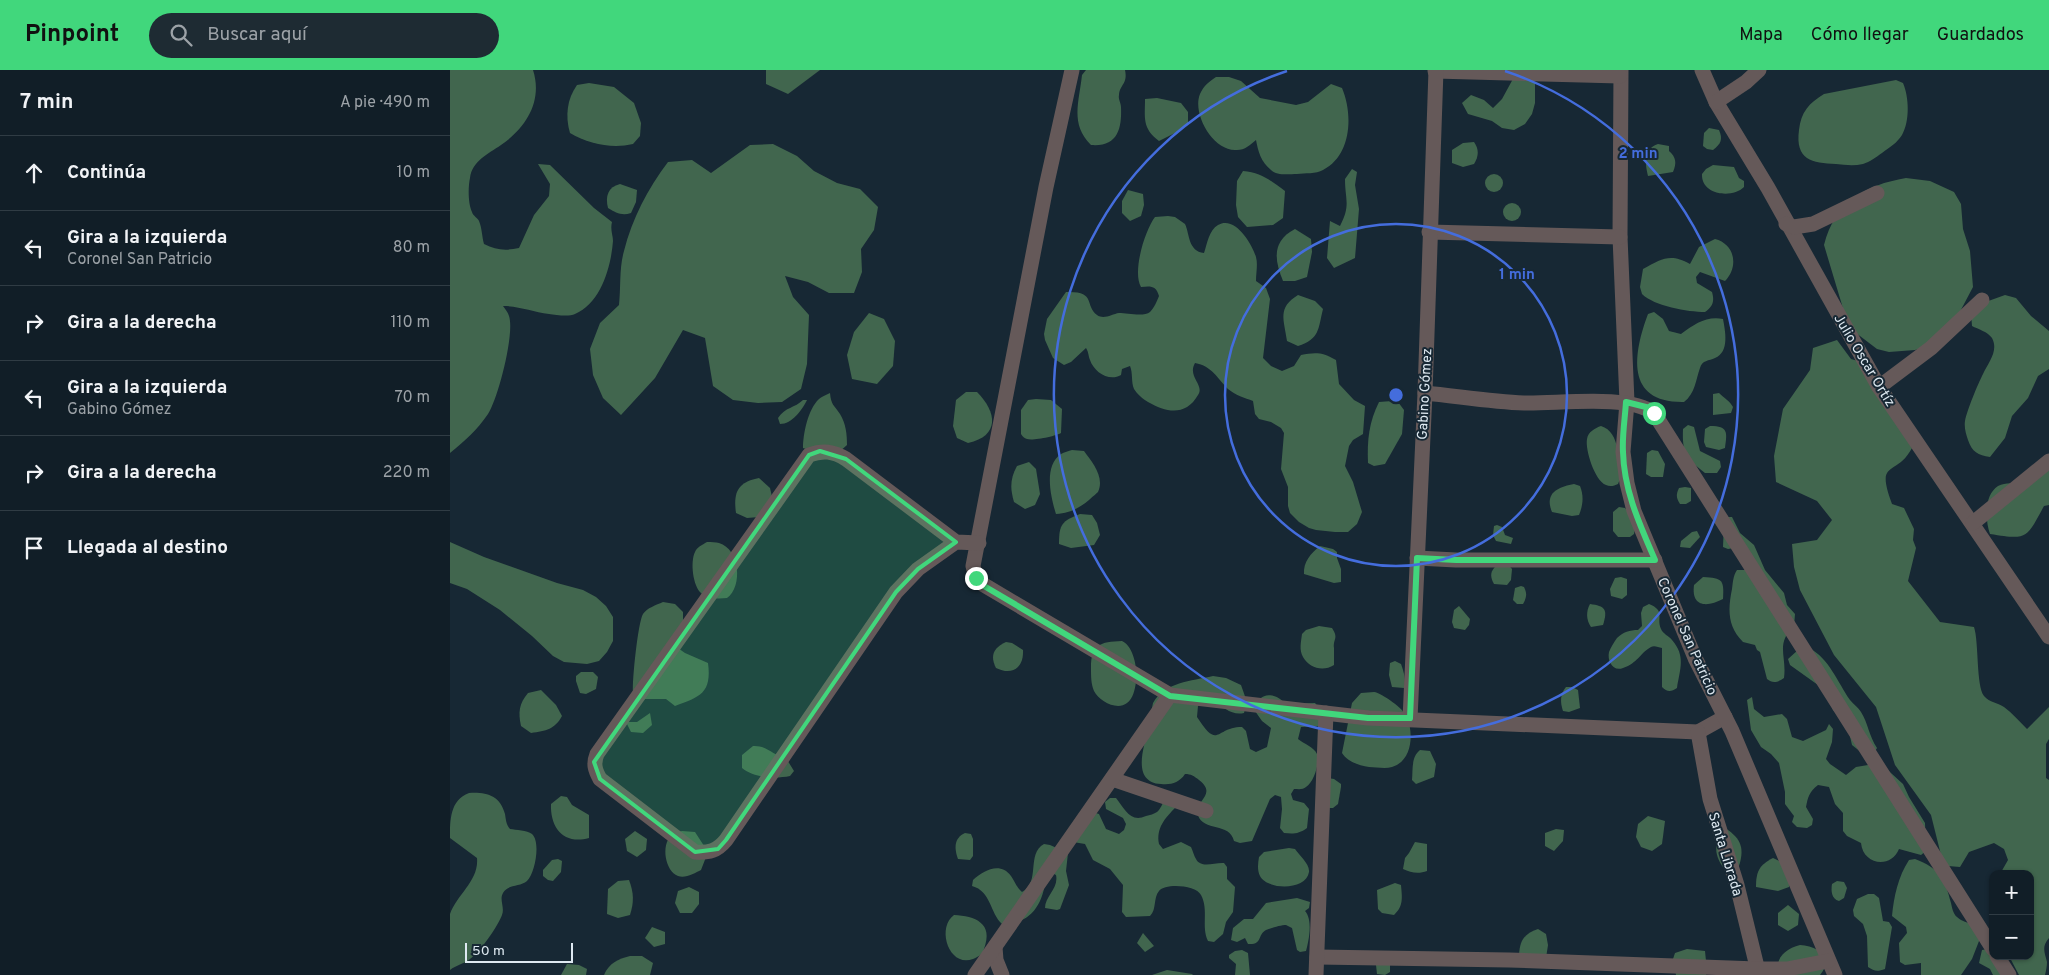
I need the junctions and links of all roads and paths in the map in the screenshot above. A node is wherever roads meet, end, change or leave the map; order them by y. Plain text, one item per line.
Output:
1 (1072, 70) edge
2 (1436, 70) edge
3 (1702, 70) edge
4 (1759, 70) edge
5 (1621, 73) edge
6 (1716, 102) junction
7 (1877, 193) dead end
8 (1786, 224) junction
9 (1429, 232) junction
10 (1620, 237) junction
11 (1982, 300) dead end
12 (1879, 387) junction
13 (1425, 393) junction
14 (1626, 402) junction
15 (2049, 461) edge
16 (1973, 523) junction
17 (956, 542) junction
18 (978, 543) junction
19 (1417, 558) junction
20 (1655, 560) junction
21 (2049, 637) edge
22 (1170, 696) junction
23 (1326, 713) junction
24 (1725, 717) junction
25 (1410, 718) junction
26 (1698, 732) junction
27 (1112, 779) junction
28 (1206, 811) dead end
29 (1989, 943) edge
30 (995, 947) junction
31 (1317, 957) junction
32 (2000, 960) edge
33 (1828, 961) junction
34 (1509, 968) edge
35 (1758, 972) edge
36 (975, 975) edge
37 (1002, 975) edge
38 (1316, 975) edge
39 (1835, 975) edge
40 (2009, 975) edge

1 - 18 street
2 - 5 street
2 - 9 street, Gabino Gómez
3 - 6 street, Julio Oscar Ortíz
4 - 6 street
5 - 10 street, Coronel San Patricio
6 - 8 street, Julio Oscar Ortíz
7 - 8 street
8 - 12 street, Julio Oscar Ortíz
9 - 10 street
9 - 13 street, Gabino Gómez
10 - 14 street, Coronel San Patricio
11 - 12 street
12 - 16 street, Julio Oscar Ortíz
13 - 14 street
13 - 19 street, Gabino Gómez
14 - 20 street, Coronel San Patricio
14 - 29 street
15 - 16 street
16 - 21 street, Julio Oscar Ortíz
17 - 17 street
17 - 18 street
18 - 22 street
19 - 20 street
19 - 25 street, Gabino Gómez
20 - 24 street, Coronel San Patricio
22 - 23 street
22 - 27 street
23 - 25 street
23 - 31 street
24 - 26 street
24 - 33 street, Coronel San Patricio
25 - 26 street
26 - 35 street, Santa Librada
27 - 28 street
27 - 30 street
30 - 36 street
30 - 37 street
31 - 34 street
31 - 38 street
32 - 40 street
33 - 35 street
33 - 39 street, Coronel San Patricio
34 - 35 street

